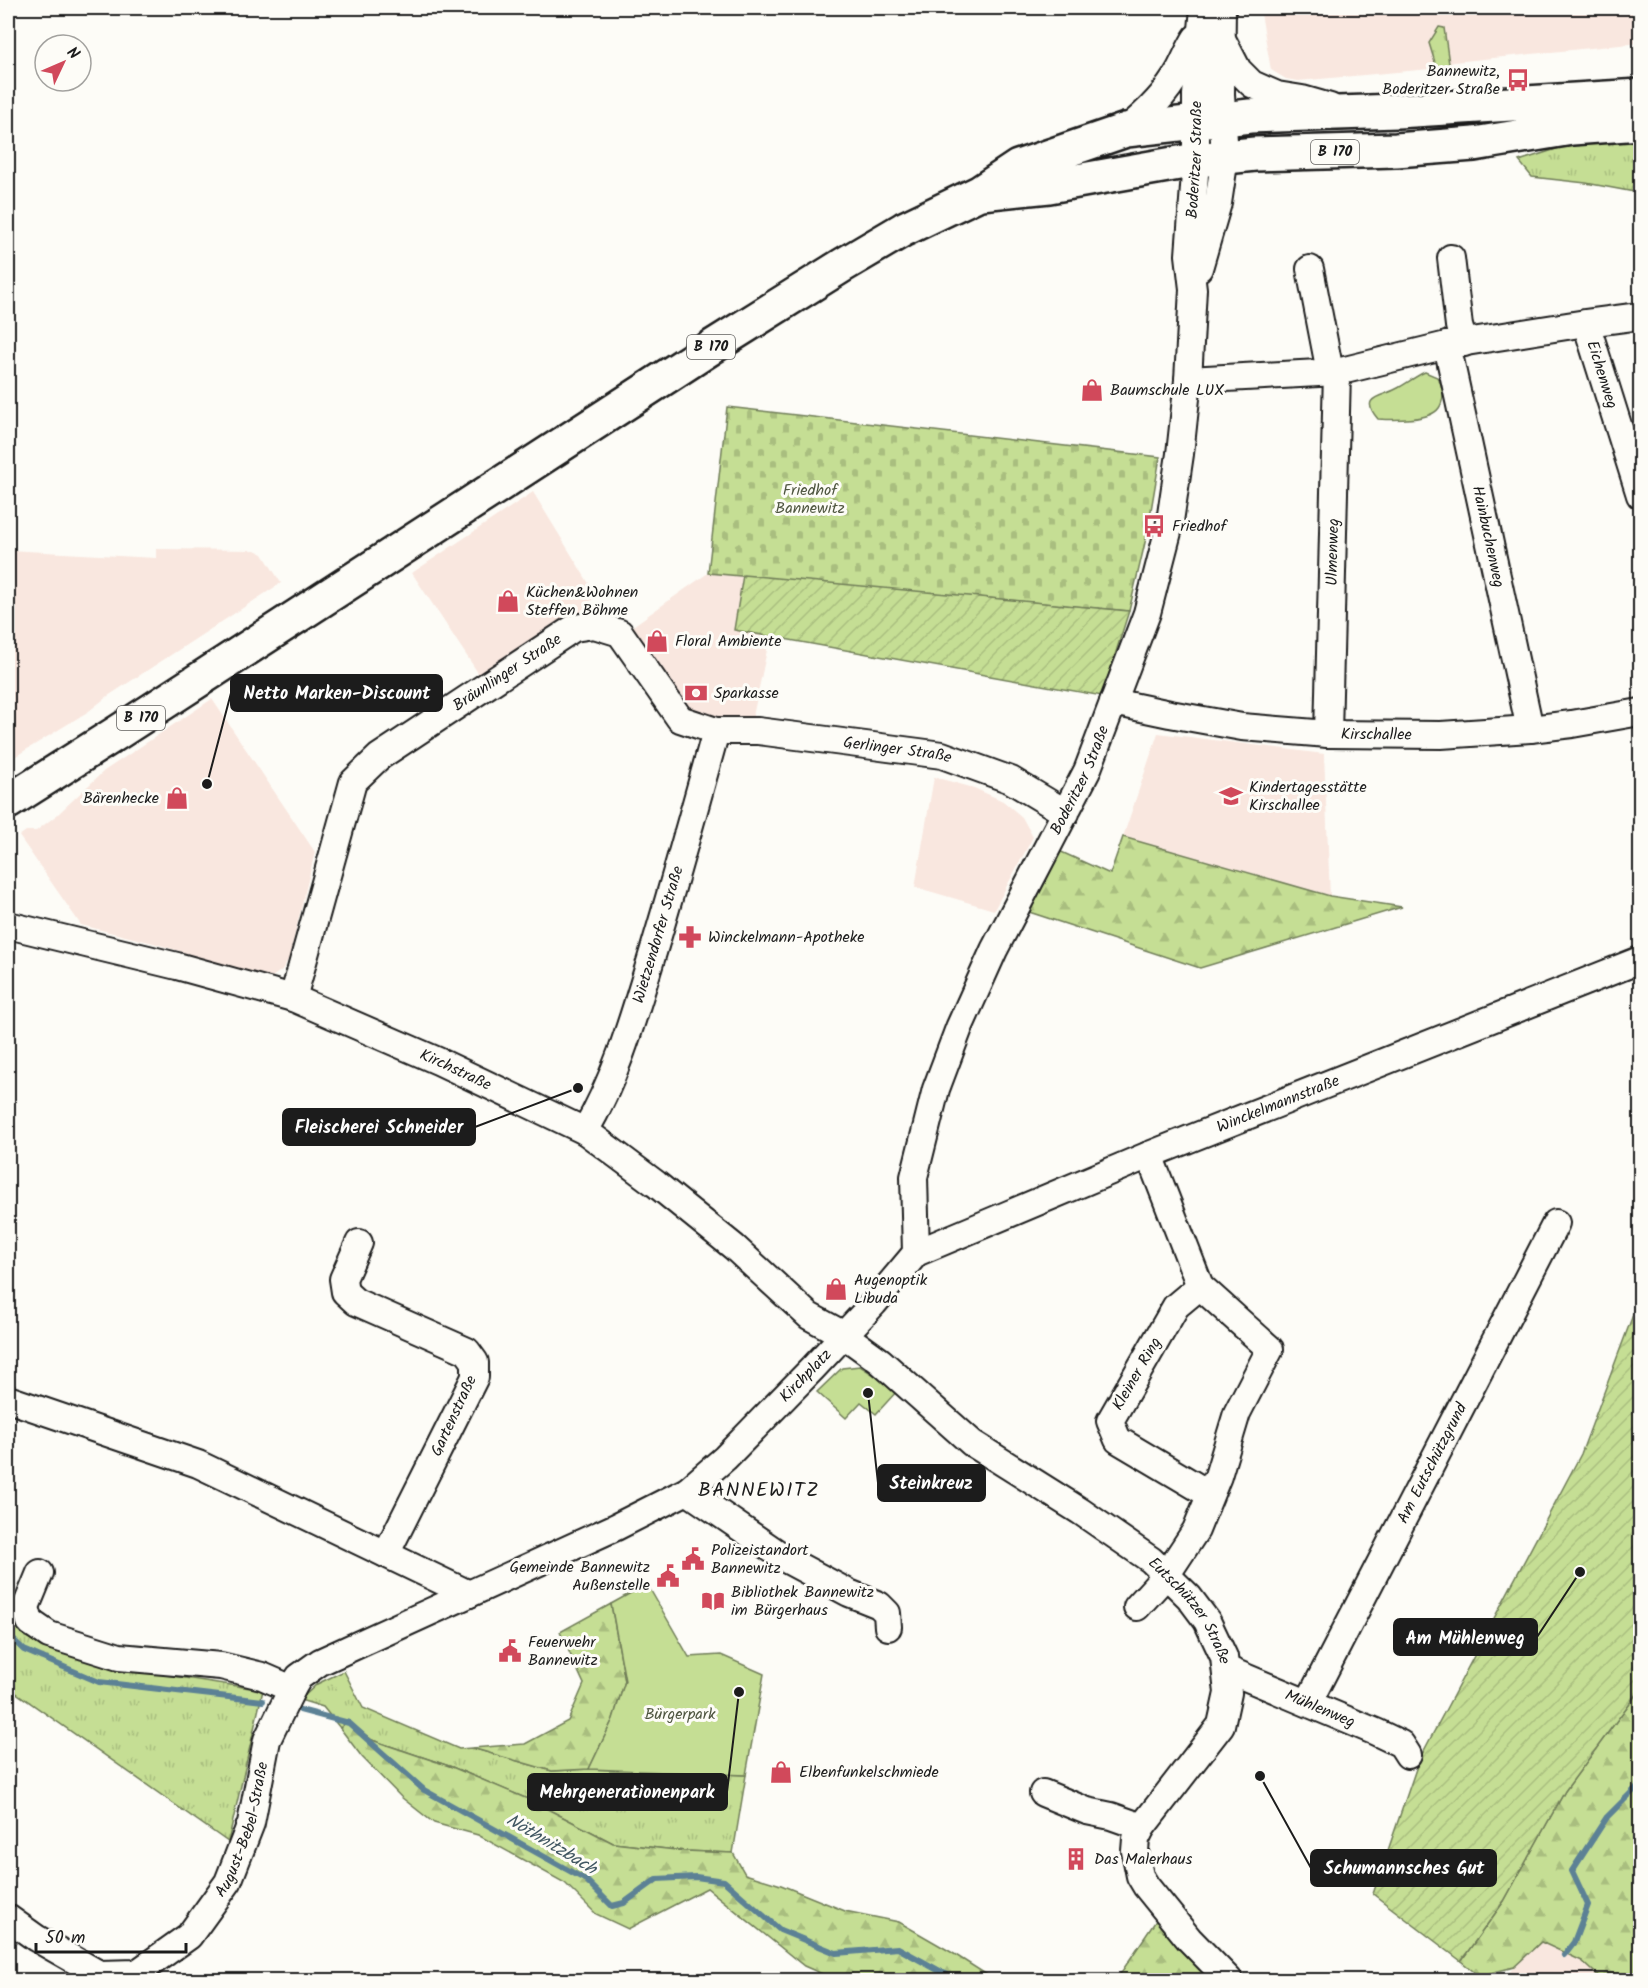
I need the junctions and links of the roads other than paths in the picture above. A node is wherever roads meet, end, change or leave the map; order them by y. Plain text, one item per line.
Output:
1 (1222, 8) edge
2 (1209, 26) edge
3 (1641, 96) edge
4 (1348, 112) junction
5 (1209, 122) junction
6 (1641, 123) edge
7 (1126, 130) junction
8 (1210, 159) junction
9 (979, 193) junction
10 (1451, 258) dead end
11 (1310, 269) dead end
12 (1641, 316) edge
13 (1586, 322) junction
14 (1456, 344) junction
15 (1333, 372) junction
16 (1188, 380) junction
17 (1641, 495) edge
18 (1113, 702) junction
19 (1641, 712) edge
20 (1530, 729) junction
21 (716, 731) junction
22 (1328, 734) junction
23 (8, 802) edge
24 (1066, 813) junction
25 (8, 926) edge
26 (1641, 960) edge
27 (293, 998) junction
28 (585, 1131) junction
29 (1149, 1155) junction
30 (1556, 1223) dead end
31 (359, 1243) dead end
32 (916, 1253) junction
33 (1200, 1286) junction
34 (844, 1335) junction
35 (8, 1399) edge
36 (687, 1491) junction
37 (1209, 1494) junction
38 (386, 1554) junction
39 (40, 1573) dead end
40 (1167, 1574) junction
41 (469, 1594) junction
42 (1137, 1607) dead end
43 (888, 1627) dead end
44 (1226, 1669) junction
45 (292, 1689) junction
46 (1308, 1703) junction
47 (1408, 1755) dead end
48 (1043, 1793) dead end
49 (1142, 1827) junction
50 (8, 1918) edge
51 (121, 1977) edge
52 (1229, 1980) edge

1 - 2 street, Boderitzer Straße
2 - 4 street, Boderitzer Straße
2 - 5 street, Boderitzer Straße
2 - 7 street, Boderitzer Straße
3 - 4 main road, B 170
4 - 5 main road, B 170
5 - 7 main road, B 170
5 - 8 street, Boderitzer Straße
6 - 8 main road, B 170
7 - 9 main road, B 170
8 - 9 main road, B 170
8 - 16 street, Boderitzer Straße
9 - 23 main road, B 170
10 - 14 street, Hainbuchenweg
11 - 15 street, Ulmenweg
12 - 13 street
13 - 14 street
13 - 17 street, Eichenweg
14 - 15 street
14 - 20 street, Hainbuchenweg
15 - 16 street
15 - 22 street, Ulmenweg
16 - 18 street, Boderitzer Straße
18 - 22 street, Kirschallee
18 - 24 street, Boderitzer Straße
19 - 20 street, Kirschallee
20 - 22 street, Kirschallee
21 - 24 street, Gerlinger Straße
21 - 27 street, Bräunlinger Straße
21 - 28 street, Wietzendorfer Straße
24 - 32 street, Boderitzer Straße
25 - 27 street, Kirchstraße
26 - 29 street, Winckelmannstraße
27 - 28 street, Kirchstraße
28 - 34 street, Kirchstraße
29 - 32 street, Winckelmannstraße
29 - 33 street
30 - 46 street, Am Eutschützgrund
31 - 38 street, Gartenstraße
32 - 34 street, Kirchplatz
33 - 37 street
33 - 37 street, Kleiner Ring
34 - 36 street, Kirchplatz
34 - 40 street, Eutschützer Straße
35 - 38 street
36 - 41 street, August-Bebel-Straße
36 - 43 street
37 - 40 street
38 - 41 street
39 - 45 street
40 - 42 street
40 - 44 street, Eutschützer Straße
41 - 45 street, August-Bebel-Straße
44 - 46 street, Mühlenweg
44 - 49 street, Eutschützer Straße
45 - 51 street, August-Bebel-Straße
46 - 47 street, Mühlenweg
48 - 49 street
49 - 52 street, Eutschützer Straße
50 - 51 street, August-Bebel-Straße

